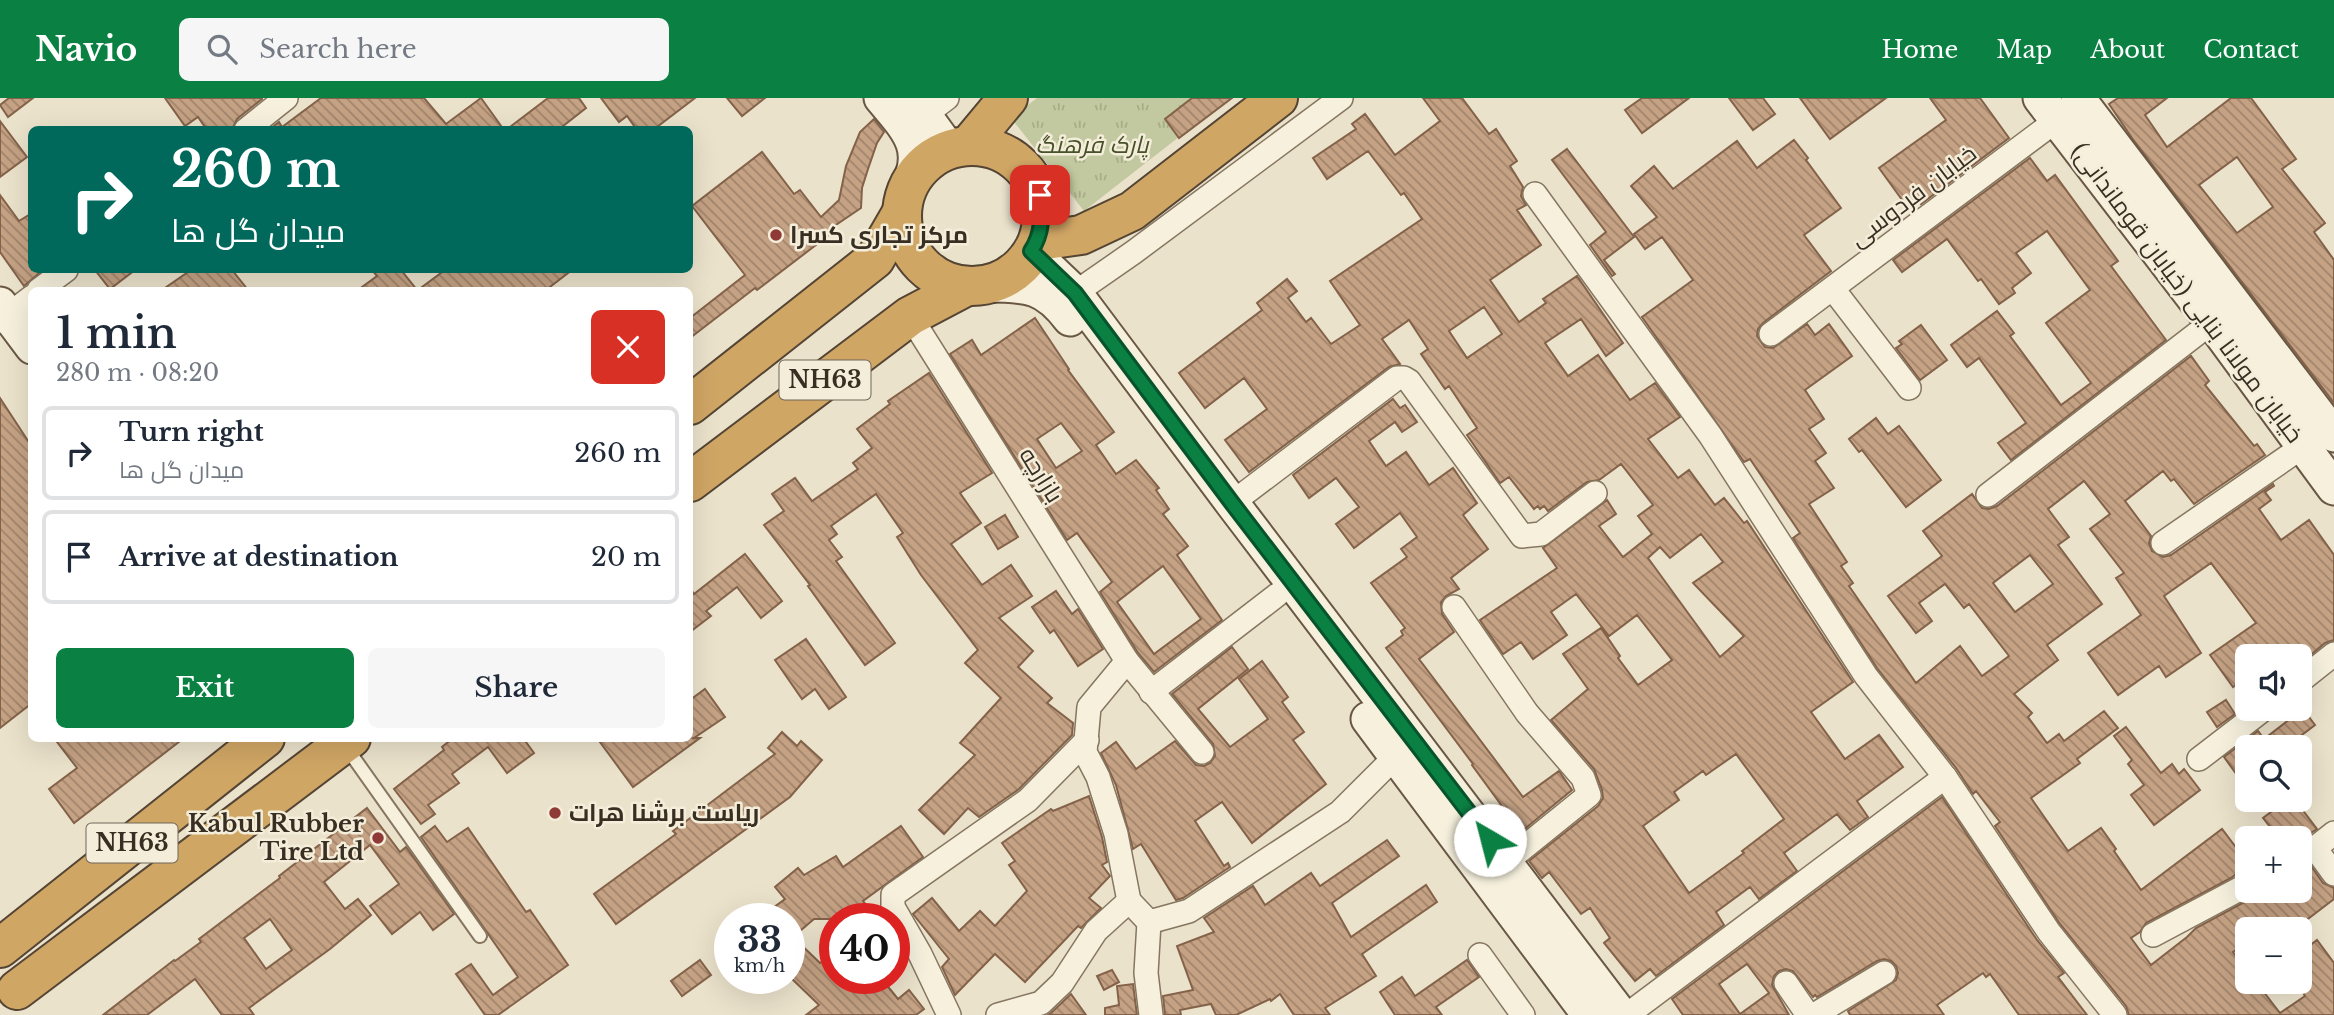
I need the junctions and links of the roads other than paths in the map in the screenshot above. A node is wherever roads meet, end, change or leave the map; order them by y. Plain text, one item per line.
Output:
1 (286, 98) edge
2 (881, 98) edge
3 (1008, 98) edge
4 (1278, 98) edge
5 (1340, 98) edge
6 (2068, 103) edge
7 (923, 110) edge
8 (251, 126) edge
9 (959, 147) junction
10 (1535, 194) dead end
11 (904, 201) junction
12 (1034, 246) junction
13 (62, 273) edge
14 (977, 285) junction
15 (43, 287) edge
16 (1833, 289) junction
17 (1066, 297) junction
18 (10, 309) edge
19 (910, 316) junction
20 (2213, 322) junction
21 (1771, 334) dead end
22 (28, 339) edge
23 (1909, 388) dead end
24 (693, 403) edge
25 (2333, 431) edge
26 (2302, 447) junction
27 (693, 480) edge
28 (2334, 488) edge
29 (1595, 494) dead end
30 (1989, 495) dead end
31 (1232, 503) junction
32 (2163, 543) dead end
33 (1277, 595) junction
34 (1454, 607) dead end
35 (2334, 654) edge
36 (1127, 661) junction
37 (2312, 671) edge
38 (1151, 692) junction
39 (2248, 721) edge
40 (1087, 740) junction
41 (260, 742) edge
42 (346, 742) edge
43 (348, 742) edge
44 (1202, 752) dead end
45 (1396, 756) junction
46 (2199, 759) dead end
47 (1945, 777) junction
48 (2334, 832) edge
49 (2312, 848) edge
50 (2312, 856) edge
51 (1506, 862) junction
52 (2334, 874) edge
53 (2235, 891) edge
54 (1129, 901) junction
55 (1149, 922) junction
56 (2153, 935) dead end
57 (480, 936) dead end
58 (0, 948) edge
59 (1480, 955) dead end
60 (1884, 973) dead end
61 (1786, 983) dead end
62 (11, 989) edge
63 (949, 1015) edge
64 (998, 1015) edge
65 (1151, 1015) edge
66 (1523, 1015) edge
67 (1589, 1015) edge
68 (1621, 1015) edge
69 (1627, 1015) edge
70 (1808, 1015) edge
71 (1814, 1015) edge
72 (2115, 1015) edge

1 - 8 street
2 - 7 street
3 - 9 highway
4 - 12 highway
5 - 17 street
6 - 16 street, خیابان فردوسی
6 - 20 street, خیابان مولانا بنایی (خیابان قوماندانی)
6 - 25 street, خیابان مولانا بنایی (خیابان قوماندانی)
7 - 9 street
7 - 11 street
9 - 11 highway
9 - 12 highway
10 - 47 street
11 - 14 highway
11 - 24 highway, NH63
12 - 14 highway
12 - 17 street
13 - 15 street
14 - 17 street
14 - 19 highway, NH63
16 - 21 street, خیابان فردوسی
16 - 23 street
17 - 31 street
17 - 33 street
18 - 22 street
19 - 27 highway, NH63
19 - 36 street, بازارچه
20 - 26 street, خیابان مولانا بنایی (خیابان قوماندانی)
20 - 30 street
26 - 28 street, خیابان مولانا بنایی (خیابان قوماندانی)
26 - 32 street
29 - 31 street
31 - 51 street
33 - 38 street
33 - 45 street
34 - 51 street
35 - 37 street
36 - 38 street, بازارچه
36 - 40 street
38 - 44 street, بازارچه
39 - 46 street
40 - 54 street
40 - 63 street
41 - 58 highway, NH63
42 - 62 highway, NH63
43 - 57 lane
45 - 55 street
45 - 67 street
47 - 69 street
47 - 72 street
48 - 49 street
50 - 52 street
51 - 68 street
53 - 56 street
54 - 55 street
54 - 64 street
55 - 65 street
59 - 66 street
60 - 71 street
61 - 70 street

